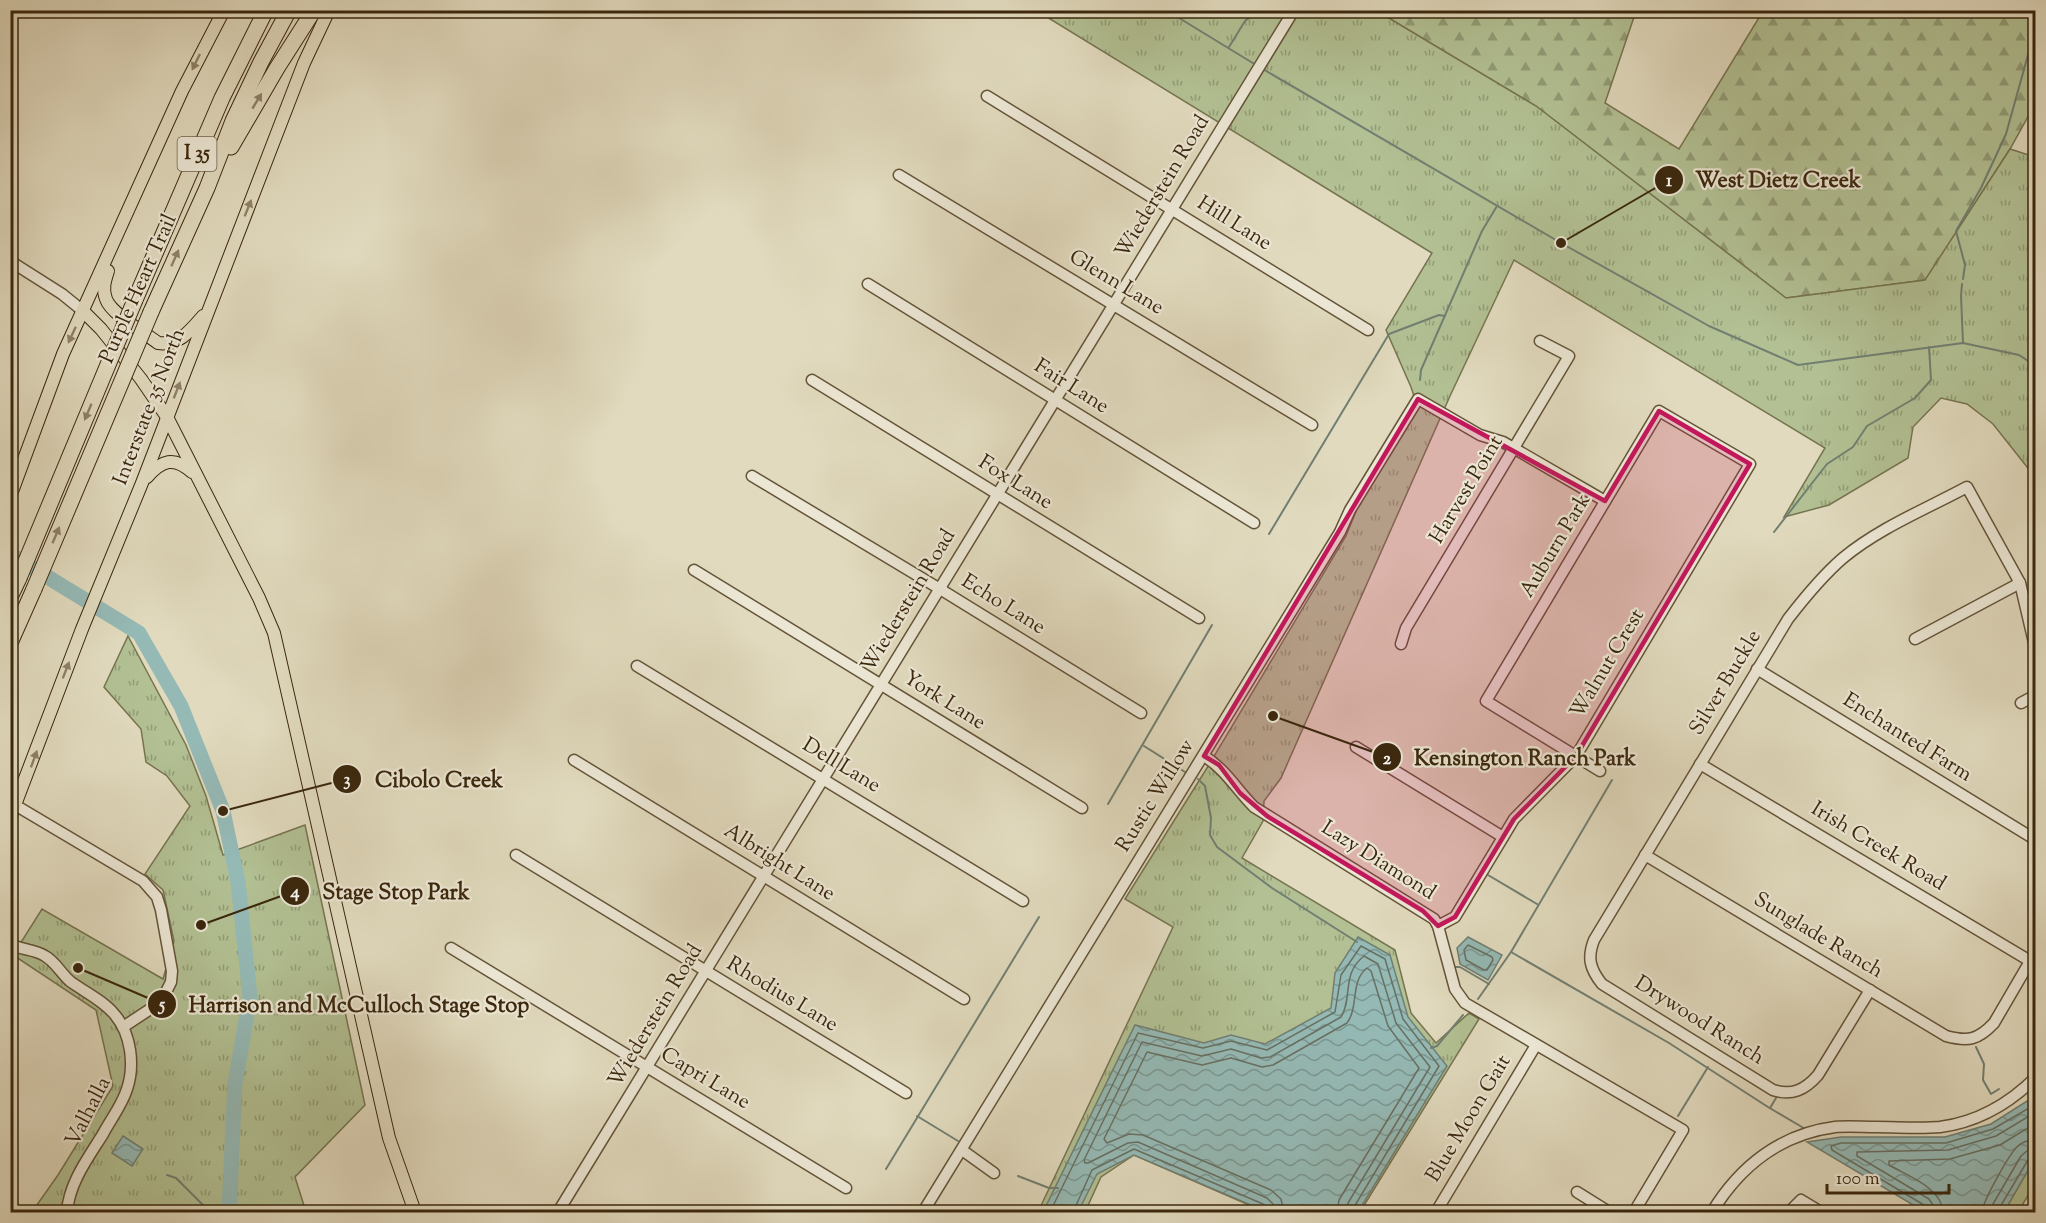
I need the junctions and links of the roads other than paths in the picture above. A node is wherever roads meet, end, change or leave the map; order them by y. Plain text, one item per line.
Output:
1 (224, 10) edge
2 (266, 10) edge
3 (289, 10) edge
4 (314, 10) edge
5 (329, 10) edge
6 (1294, 10) edge
7 (987, 96) dead end
8 (899, 175) dead end
9 (207, 188) junction
10 (1172, 209) junction
11 (118, 235) junction
12 (10, 261) edge
13 (868, 284) dead end
14 (1113, 304) junction
15 (209, 309) junction
16 (83, 310) junction
17 (1368, 330) dead end
18 (1540, 341) dead end
19 (812, 380) dead end
20 (1055, 400) junction
21 (1659, 411) joint
22 (167, 417) junction
23 (1312, 425) dead end
24 (1515, 449) junction
25 (198, 476) junction
26 (752, 476) dead end
27 (142, 483) junction
28 (997, 495) junction
29 (10, 497) edge
30 (1605, 501) junction
31 (1254, 523) dead end
32 (694, 570) dead end
33 (2020, 583) junction
34 (940, 589) junction
35 (10, 597) edge
36 (1198, 618) dead end
37 (1916, 639) dead end
38 (10, 644) edge
39 (1401, 645) dead end
40 (2036, 651) edge
41 (637, 666) dead end
42 (1757, 669) junction
43 (881, 685) junction
44 (2036, 695) edge
45 (2021, 703) dead end
46 (1141, 713) dead end
47 (1356, 747) dead end
48 (1204, 756) junction
49 (1576, 756) junction
50 (574, 760) dead end
51 (1700, 764) junction
52 (1600, 771) dead end
53 (824, 778) junction
54 (13, 803) edge
55 (1082, 808) dead end
56 (10, 818) edge
57 (1503, 837) junction
58 (2036, 840) edge
59 (516, 855) dead end
60 (1645, 855) junction
61 (764, 876) junction
62 (1023, 901) dead end
63 (1438, 926) junction
64 (10, 944) edge
65 (451, 948) dead end
66 (2036, 951) edge
67 (2033, 963) edge
68 (1590, 964) joint
69 (706, 971) junction
70 (1870, 990) junction
71 (964, 999) dead end
72 (123, 1027) junction
73 (1536, 1045) junction
74 (647, 1067) junction
75 (2036, 1077) edge
76 (906, 1094) dead end
77 (962, 1150) junction
78 (994, 1173) dead end
79 (846, 1188) dead end
80 (1577, 1192) dead end
81 (67, 1212) edge
82 (415, 1212) edge
83 (558, 1212) edge
84 (923, 1212) edge
85 (1436, 1212) edge
86 (1609, 1212) edge
87 (1634, 1212) edge
88 (1713, 1212) edge
89 (1789, 1212) edge
90 (1821, 1212) edge

1 -> 11 main road
2 -> 35 highway, Purple Heart Trail / I 35, bridge
3 - 9 highway, Purple Heart Trail / I 35
9 -> 4 highway
15 -> 5 main road, Interstate 35 North
6 - 10 street, Wiederstein Road
7 - 10 street, Hill Lane
8 - 14 street, Glenn Lane
38 -> 9 highway, Purple Heart Trail / I 35, bridge
10 - 14 street, Wiederstein Road
10 - 17 street, Hill Lane
11 - 15 main road
11 - 16 main road
12 - 16 street
13 - 20 street, Fair Lane
14 - 20 street, Wiederstein Road
14 - 23 street, Glenn Lane
22 -> 15 main road, Interstate 35 North
16 - 22 main road
16 -> 29 main road
18 - 24 street, Harvest Point
19 - 28 street, Fox Lane
20 - 28 street, Wiederstein Road
20 - 31 street, Fair Lane
21 - 30 street, Auburn Park
21 - 49 street, Walnut Crest
22 - 25 main road
22 - 27 main road, Interstate 35 North
24 - 30 street
24 - 39 street, Harvest Point
24 - 48 street, Rustic Willow
25 - 27 main road
25 - 82 main road
26 - 34 street, Echo Lane
54 -> 27 main road, Interstate 35 North
28 - 34 street, Wiederstein Road
28 - 36 street, Fox Lane
30 - 49 street, Auburn Park
32 - 43 street, York Lane
33 - 37 street
33 - 40 street
33 - 42 street, Silver Buckle
34 - 43 street, Wiederstein Road
34 - 46 street, Echo Lane
41 - 53 street, Dell Lane
42 - 51 street, Silver Buckle
42 - 58 street, Enchanted Farm
43 - 53 street, Wiederstein Road
43 - 55 street, York Lane
44 - 45 street
47 - 57 street
48 - 63 street, Lazy Diamond
48 - 77 street, Rustic Willow
49 - 52 street
49 - 57 street, Walnut Crest
50 - 61 street, Albright Lane
51 - 60 street, Silver Buckle
51 - 67 street, Irish Creek Road
53 - 61 street, Wiederstein Road
53 - 62 street, Dell Lane
54 - 56 main road, Interstate 35 North
54 - 72 street
57 - 63 street, Walnut Crest
59 - 69 street, Rhodius Lane
60 - 68 street, Silver Buckle
60 - 70 street, Sunglade Ranch
61 - 69 street, Wiederstein Road
61 - 71 street, Albright Lane
63 - 73 street, Lazy Diamond
64 - 72 street
65 - 74 street, Capri Lane
66 - 67 street
67 - 70 street, Sunglade Ranch
68 - 70 street, Drywood Ranch
69 - 74 street, Wiederstein Road
69 - 76 street, Rhodius Lane
72 - 81 street, Valhalla
73 - 85 street, Blue Moon Gait
73 - 87 street, Lazy Diamond
74 - 79 street, Capri Lane
74 - 83 street, Wiederstein Road
75 - 88 street
77 - 78 street
77 - 84 street, Rustic Willow
80 - 86 street
89 - 90 street

